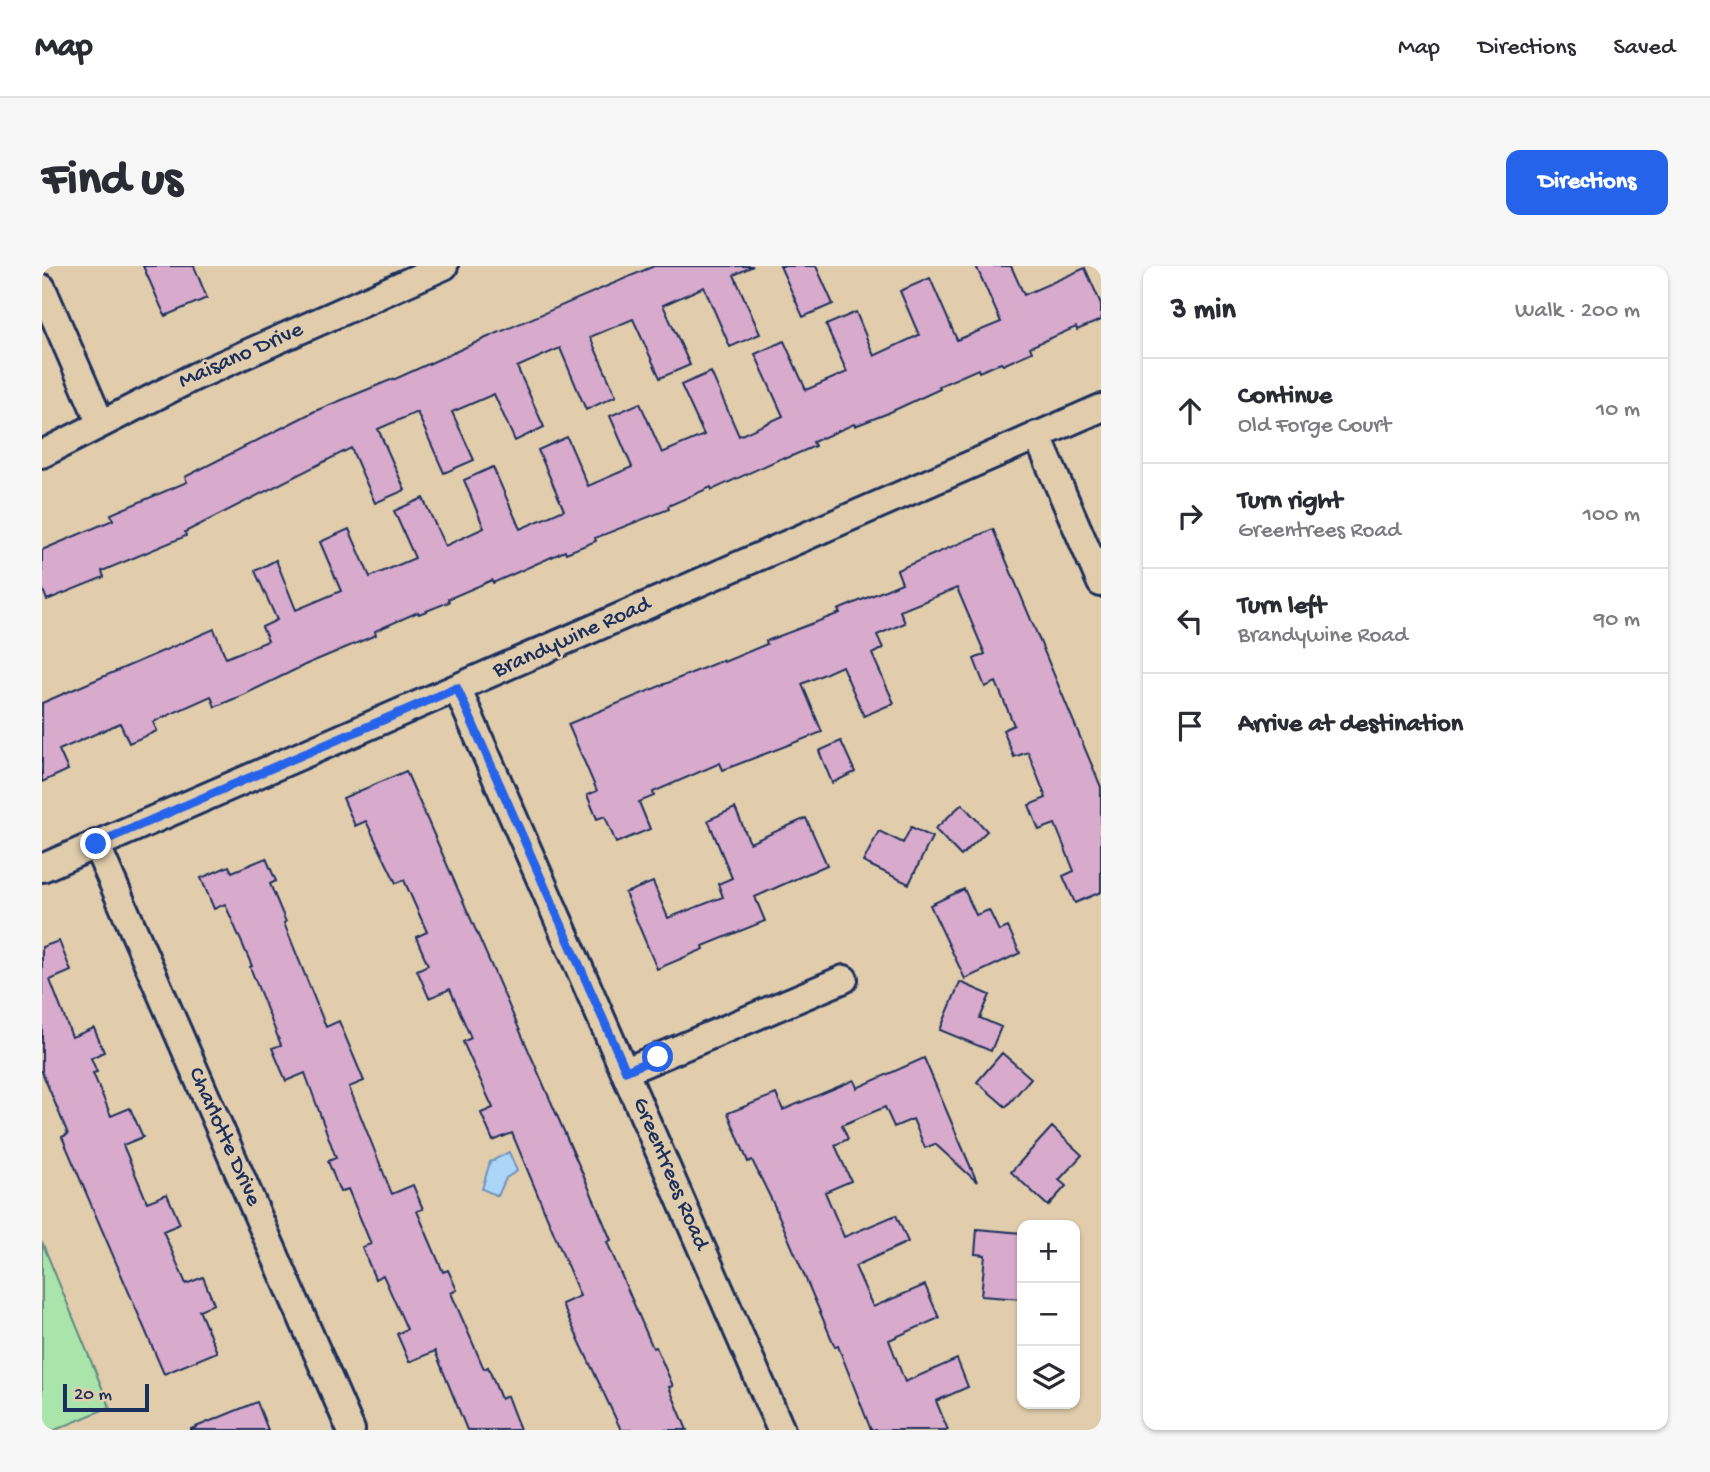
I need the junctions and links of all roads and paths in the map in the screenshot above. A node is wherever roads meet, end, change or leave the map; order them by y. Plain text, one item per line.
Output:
1 (444, 266) edge
2 (42, 288) edge
3 (1101, 408) edge
4 (102, 424) junction
5 (1037, 435) junction
6 (42, 454) edge
7 (1101, 583) edge
8 (457, 688) junction
9 (96, 844) junction
10 (42, 868) edge
11 (844, 979) dead end
12 (626, 1071) junction
13 (351, 1430) edge
14 (781, 1430) edge

1 - 4 street, Maisano Drive
2 - 4 street
3 - 5 street, Brandywine Road
4 - 6 street, Maisano Drive
5 - 7 street
5 - 8 street, Brandywine Road
8 - 9 street, Brandywine Road
8 - 12 street, Greentrees Road
9 - 10 street, Brandywine Road
9 - 13 street, Charlotte Drive
11 - 12 street
12 - 14 street, Greentrees Road

